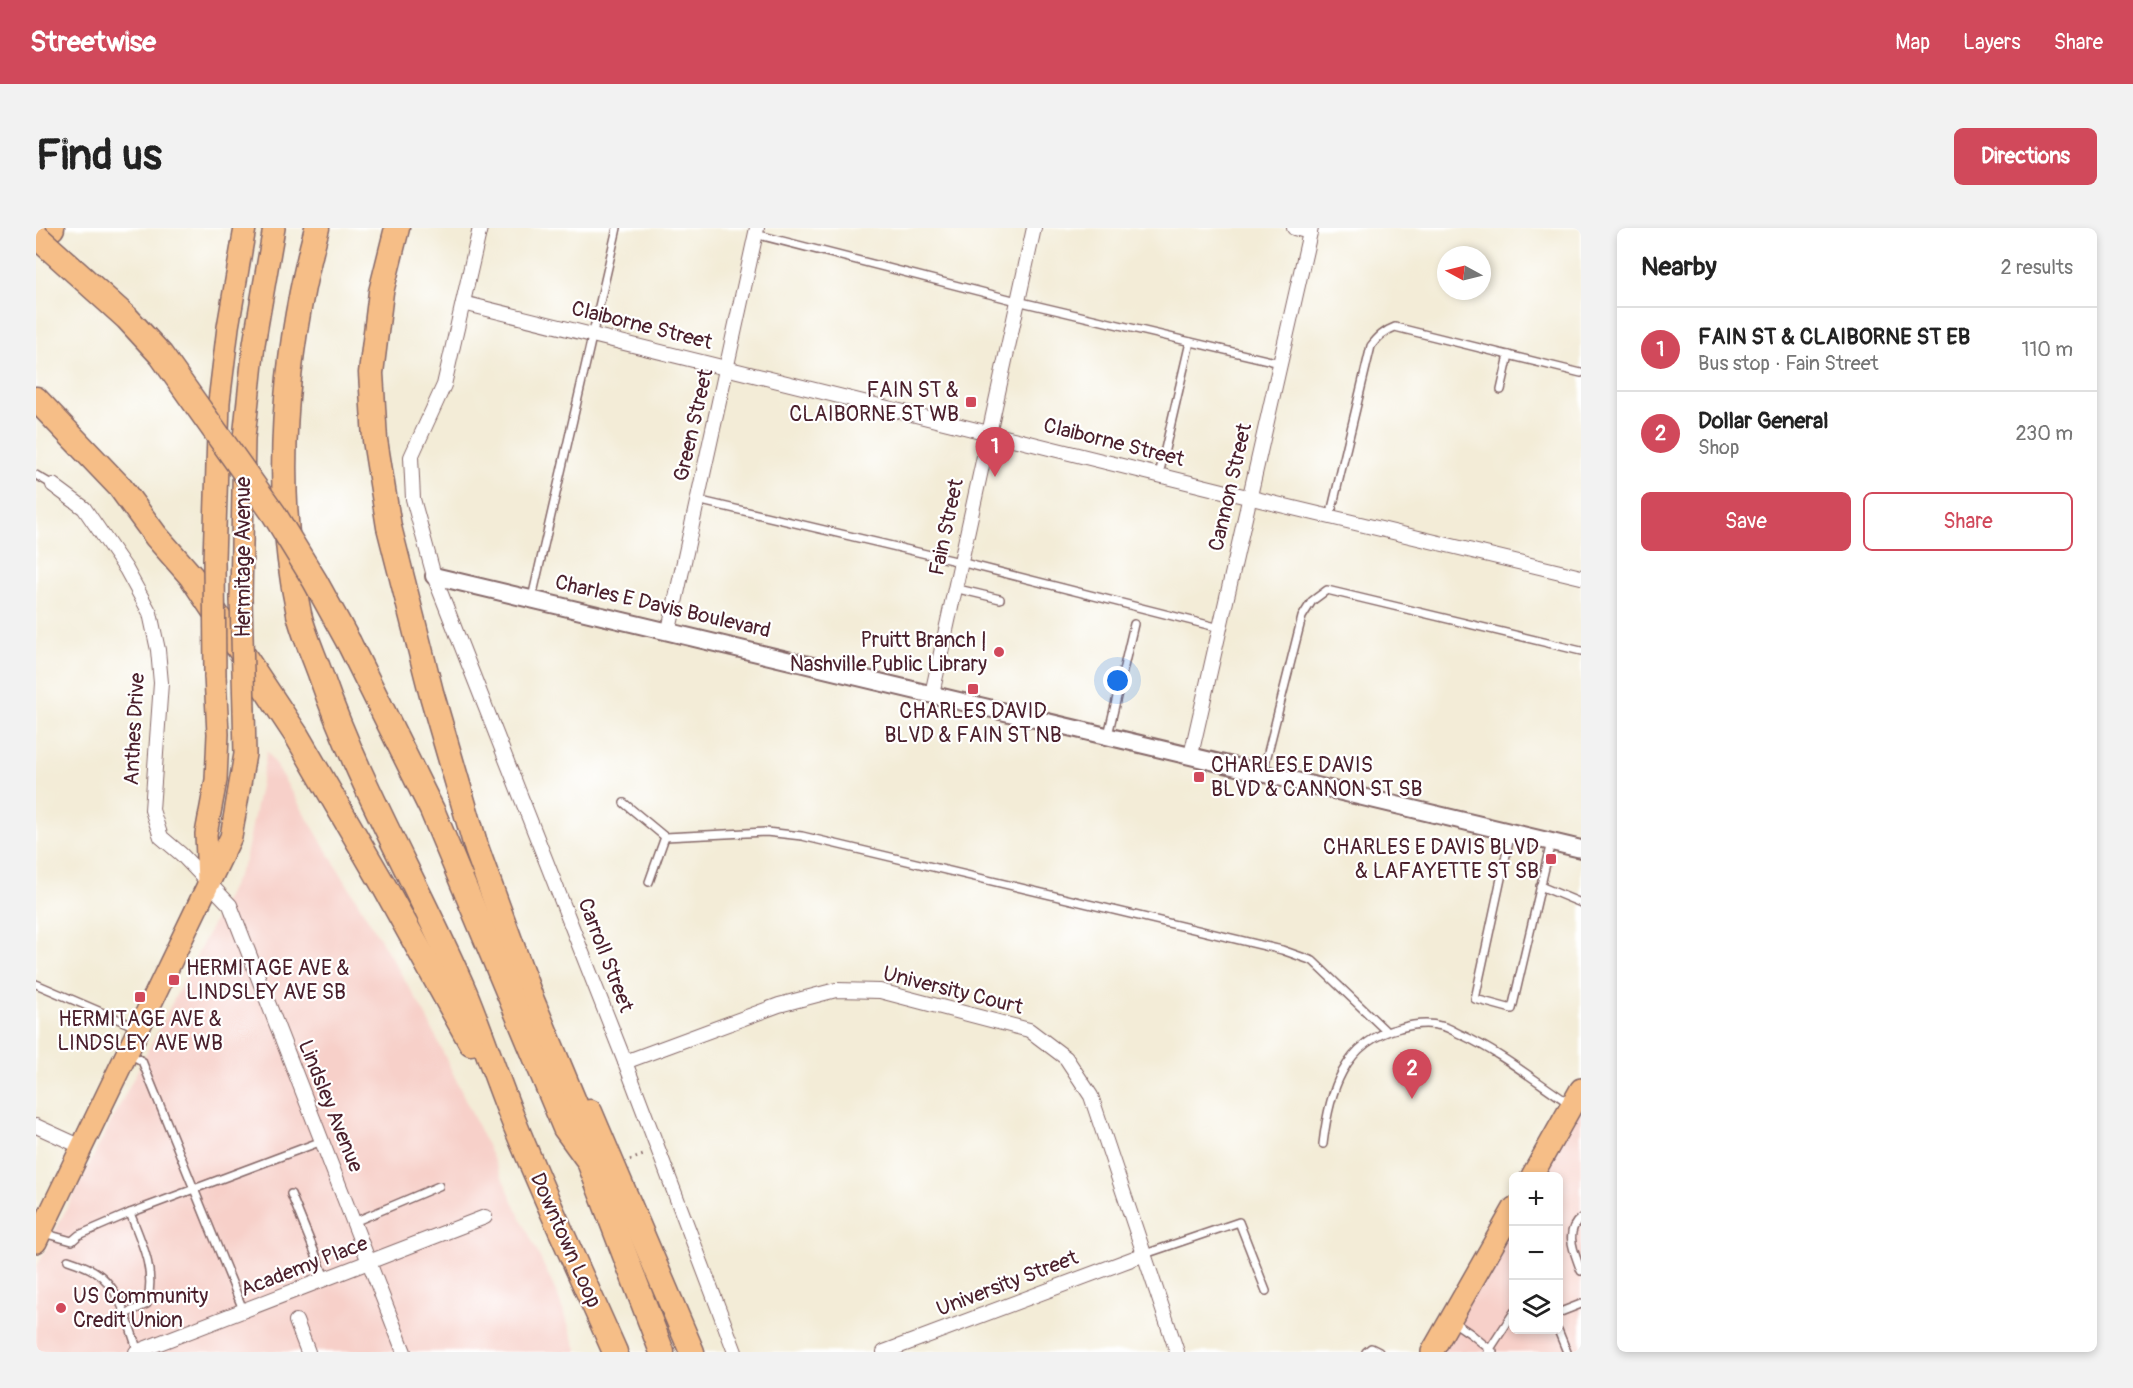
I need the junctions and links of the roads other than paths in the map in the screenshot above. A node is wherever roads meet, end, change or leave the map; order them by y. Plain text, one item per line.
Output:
1 (52, 228) edge
2 (245, 228) edge
3 (274, 228) edge
4 (317, 228) edge
5 (397, 228) edge
6 (480, 228) edge
7 (617, 228) edge
8 (1034, 228) edge
9 (1294, 228) edge
10 (36, 229) edge
11 (1310, 230) edge
12 (756, 231) edge
13 (36, 236) edge
14 (1017, 301) junction
15 (463, 303) junction
16 (594, 335) junction
17 (1190, 342) junction
18 (1509, 355) junction
19 (1280, 363) junction
20 (727, 367) junction
21 (1581, 373) edge
22 (1501, 390) dead end
23 (36, 399) edge
24 (988, 433) junction
25 (36, 475) edge
26 (1159, 475) junction
27 (53, 485) joint
28 (1250, 497) junction
29 (697, 500) junction
30 (1330, 517) junction
31 (960, 562) junction
32 (434, 576) junction
33 (1581, 577) edge
34 (954, 588) junction
35 (532, 598) junction
36 (1000, 599) dead end
37 (1134, 624) dead end
38 (1220, 628) junction
39 (669, 630) junction
40 (1581, 651) edge
41 (932, 694) junction
42 (1108, 735) junction
43 (1191, 755) junction
44 (1263, 772) junction
45 (624, 803) dead end
46 (1511, 832) junction
47 (665, 837) junction
48 (1551, 842) junction
49 (1581, 849) edge
50 (208, 882) junction
51 (649, 882) dead end
52 (1540, 886) junction
53 (1581, 903) edge
54 (36, 984) edge
55 (531, 998) junction
56 (138, 1028) junction
57 (1386, 1031) junction
58 (126, 1053) junction
59 (625, 1062) junction
60 (1577, 1097) edge
61 (36, 1126) edge
62 (516, 1128) junction
63 (322, 1141) junction
64 (1323, 1144) dead end
65 (81, 1147) junction
66 (588, 1159) junction
67 (1534, 1172) edge
68 (439, 1186) dead end
69 (193, 1188) junction
70 (291, 1194) dead end
71 (130, 1213) junction
72 (485, 1216) dead end
73 (1581, 1218) edge
74 (354, 1222) junction
75 (1509, 1223) edge
76 (38, 1237) edge
77 (1145, 1254) junction
78 (68, 1260) dead end
79 (370, 1262) junction
80 (1581, 1271) edge
81 (326, 1280) junction
82 (1266, 1291) dead end
83 (1581, 1304) edge
84 (1563, 1311) edge
85 (244, 1312) junction
86 (124, 1314) junction
87 (1450, 1320) junction
88 (1509, 1320) edge
89 (296, 1321) dead end
90 (1560, 1334) edge
91 (1490, 1351) edge
92 (137, 1352) edge
93 (308, 1352) edge
94 (404, 1352) edge
95 (615, 1352) edge
96 (662, 1352) edge
97 (692, 1352) edge
98 (735, 1352) edge
99 (884, 1352) edge
100 (1177, 1352) edge
101 (1366, 1352) edge
102 (1379, 1352) edge
103 (1432, 1352) edge
104 (1567, 1352) edge

1 - 10 highway
2 - 50 main road, Hermitage Avenue, bridge
3 - 50 main road, Hermitage Avenue, bridge
4 - 62 highway
5 - 55 highway
6 - 15 street, Carroll Street
7 - 16 lane
8 - 14 street, Fain Street
9 - 11 street
11 - 19 street, Cannon Street
12 - 14 lane
12 - 20 street, Green Street
13 - 66 highway, bridge
14 - 17 lane
14 - 24 street, Fain Street
15 - 16 street, Claiborne Street
15 - 32 street, Carroll Street
16 - 20 street, Claiborne Street
16 - 35 lane
17 - 19 lane
17 - 26 lane
18 - 21 lane
18 - 22 lane
18 - 30 lane
19 - 28 street, Cannon Street
20 - 24 street, Claiborne Street
20 - 29 street, Green Street
23 - 62 highway
24 - 26 street, Claiborne Street
24 - 31 street, Fain Street
25 - 27 lane
26 - 28 street, Claiborne Street
27 - 50 street, Anthes Drive
28 - 30 street, Claiborne Street
28 - 38 street, Cannon Street
29 - 31 lane
29 - 39 street, Green Street
30 - 33 street, Claiborne Street
31 - 34 street, Fain Street
31 - 38 lane
32 - 35 street, Charles E Davis Boulevard
32 - 59 street, Carroll Street
34 - 36 lane
34 - 41 street, Fain Street
35 - 39 street, Charles E Davis Boulevard
37 - 42 lane
38 - 43 street, Cannon Street
39 - 41 street, Charles E Davis Boulevard
40 - 44 lane
41 - 42 street, Charles E Davis Boulevard
42 - 43 street, Charles E Davis Boulevard
43 - 44 street, Charles E Davis Boulevard
44 - 46 street, Charles E Davis Boulevard
45 - 47 lane
46 - 48 street, Charles E Davis Boulevard
46 - 52 lane
47 - 51 lane
47 - 57 lane
48 - 49 street, Charles E Davis Boulevard
48 - 52 lane
50 - 56 main road, Hermitage Avenue
50 - 63 street, Lindsley Avenue
52 - 53 lane
54 - 56 lane
55 - 66 highway
55 - 97 highway
56 - 58 main road, Hermitage Avenue
57 - 60 lane
57 - 64 lane
58 - 65 main road, Hermitage Avenue
58 - 69 lane
59 - 77 street, University Court
59 - 98 street, Carroll Street
60 - 67 main road
61 - 65 street
62 - 95 highway, Downtown Loop
63 - 69 lane
63 - 74 street, Lindsley Avenue
65 - 76 main road, Hermitage Avenue
66 - 96 highway
68 - 74 lane
69 - 71 lane
69 - 85 lane
70 - 81 lane
71 - 76 lane
71 - 86 lane
72 - 79 street, Academy Place
73 - 80 lane
74 - 79 street, Lindsley Avenue
75 - 87 main road
77 - 82 lane
77 - 99 street, University Street
77 - 100 street, University Court
78 - 86 lane
79 - 81 street, Academy Place
79 - 94 street, Lindsley Avenue
81 - 85 street, Academy Place
83 - 84 lane
85 - 92 street, Academy Place
86 - 92 lane
87 - 91 lane
87 - 103 main road
88 - 91 lane
89 - 93 street
90 - 104 lane
101 - 102 lane

